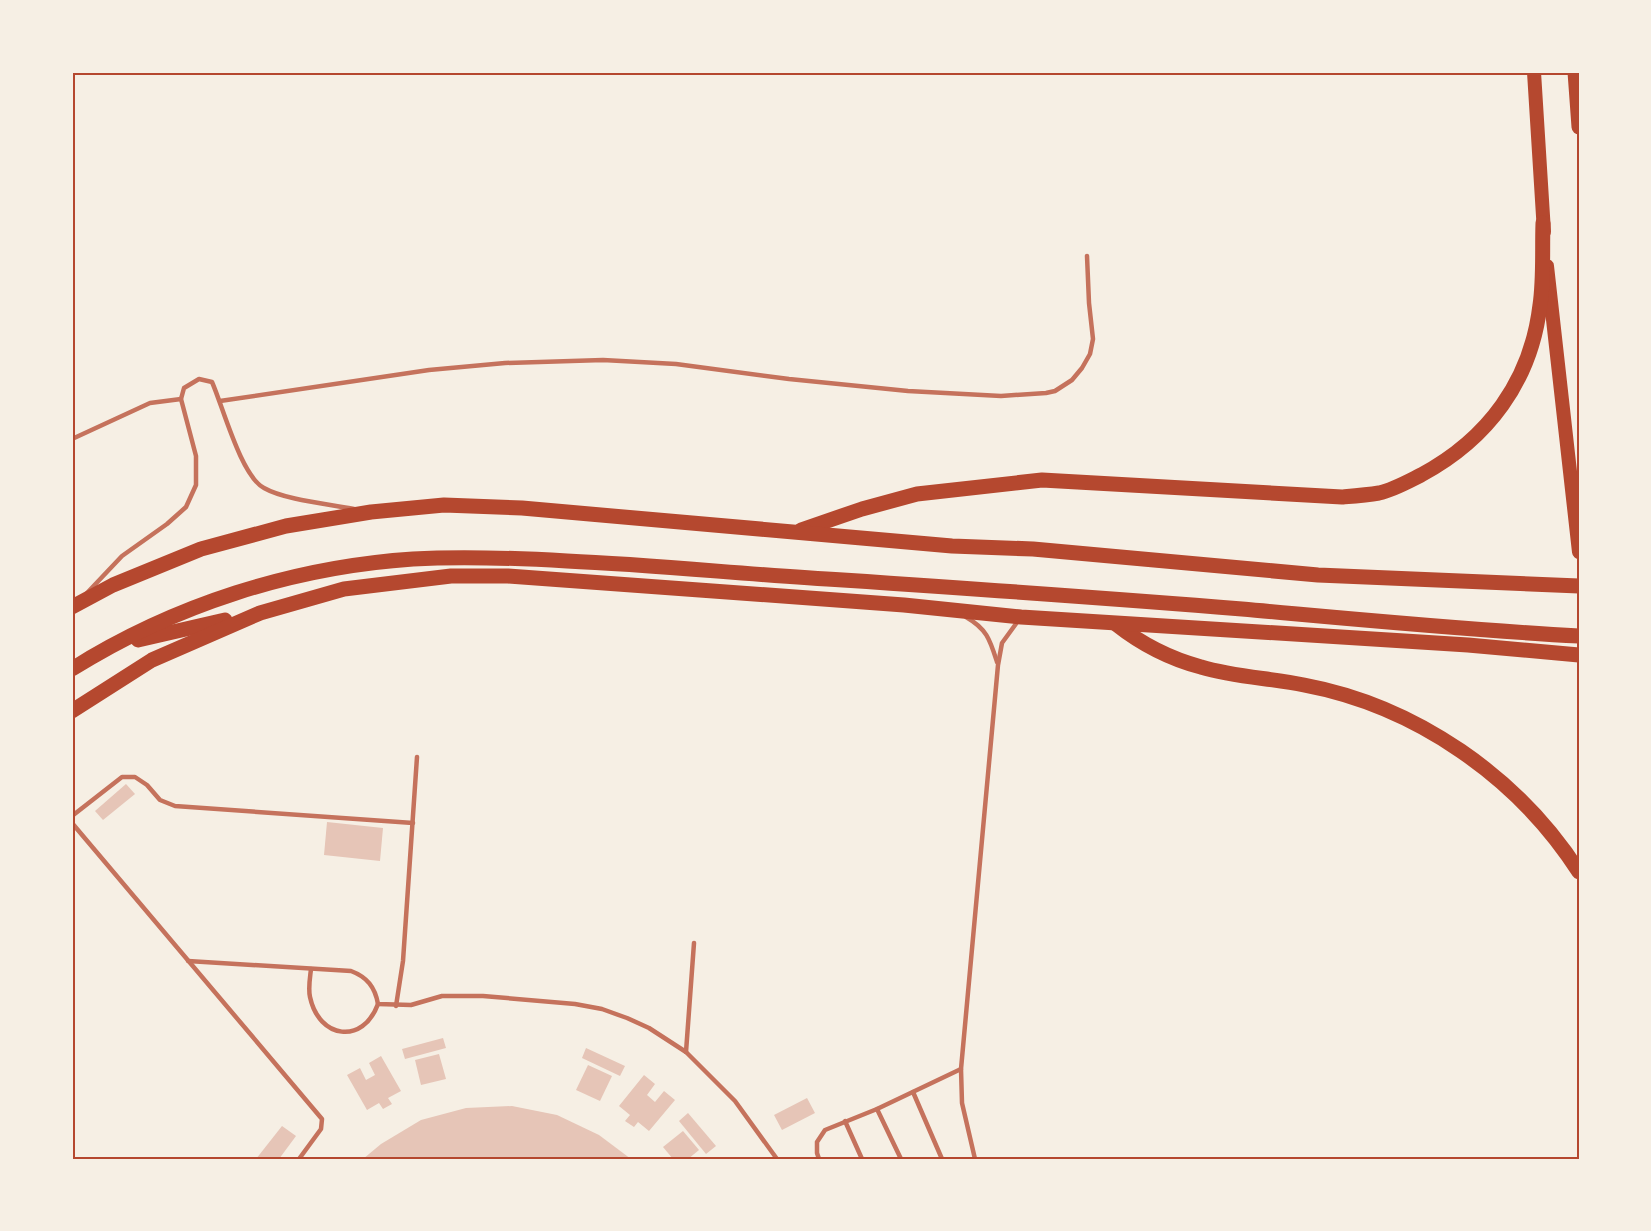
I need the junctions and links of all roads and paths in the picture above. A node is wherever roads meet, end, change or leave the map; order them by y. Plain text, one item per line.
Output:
1 (1534, 72) edge
2 (1575, 72) edge
3 (1579, 127) edge
4 (1543, 222) junction
5 (1087, 256) dead end
6 (181, 399) junction
7 (220, 400) junction
8 (72, 439) edge
9 (371, 512) junction
10 (795, 532) junction
11 (1579, 552) edge
12 (1579, 586) edge
13 (74, 606) edge
14 (956, 610) junction
15 (260, 613) junction
16 (1028, 617) junction
17 (1116, 624) junction
18 (1503, 631) junction
19 (1579, 636) edge
20 (1468, 645) junction
21 (105, 648) junction
22 (1579, 655) edge
23 (998, 665) junction
24 (72, 669) edge
25 (72, 711) edge
26 (417, 757) dead end
27 (72, 816) edge
28 (72, 823) edge
29 (412, 823) junction
30 (1579, 872) edge
31 (694, 943) dead end
32 (188, 960) junction
33 (311, 969) junction
34 (378, 1004) junction
35 (396, 1006) junction
36 (686, 1052) junction
37 (961, 1069) junction
38 (913, 1092) junction
39 (877, 1108) junction
40 (846, 1122) junction
41 (299, 1159) edge
42 (777, 1159) edge
43 (819, 1159) edge
44 (862, 1159) edge
45 (901, 1159) edge
46 (942, 1159) edge
47 (975, 1159) edge

1 - 4 highway
2 - 3 highway
4 - 10 highway
4 - 11 highway
5 - 7 lane
6 - 7 lane
6 - 8 lane
6 - 13 lane
7 - 9 lane
9 - 10 highway
9 - 13 highway
10 - 12 highway
14 - 15 highway
14 - 16 highway
14 - 23 lane
15 - 21 highway
15 - 25 highway
16 - 17 highway
16 - 23 lane
17 - 20 highway
17 - 30 highway
18 - 19 highway
18 - 20 highway
18 - 21 highway
20 - 22 highway
21 - 24 highway
23 - 37 lane
26 - 29 lane
27 - 29 lane
28 - 32 lane
29 - 35 lane
31 - 36 lane
32 - 33 lane
32 - 41 lane
33 - 34 lane
33 - 34 lane
34 - 35 lane
35 - 36 lane
36 - 42 lane
37 - 38 lane
37 - 47 lane
38 - 39 lane
38 - 46 lane
39 - 40 lane
39 - 45 lane
40 - 43 lane
40 - 44 lane

